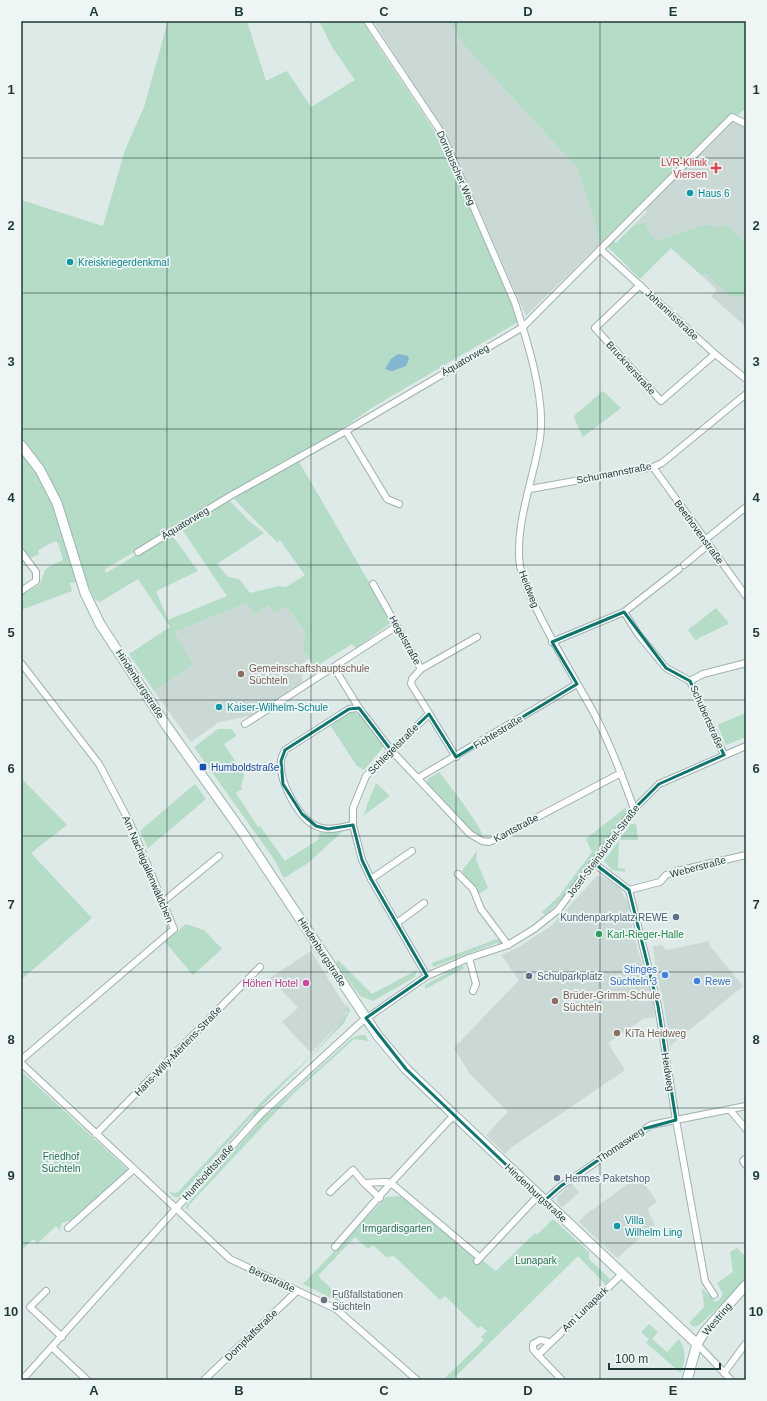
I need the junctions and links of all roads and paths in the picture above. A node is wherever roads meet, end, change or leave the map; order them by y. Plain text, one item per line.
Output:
1 (367, 21) edge
2 (746, 124) edge
3 (600, 249) junction
4 (640, 285) junction
5 (523, 327) junction
6 (715, 354) junction
7 (746, 379) edge
8 (746, 394) edge
9 (346, 431) junction
10 (21, 444) edge
11 (653, 467) junction
12 (530, 489) junction
13 (399, 504) dead end
14 (746, 507) edge
15 (706, 543) junction
16 (21, 552) edge
17 (138, 552) dead end
18 (373, 584) dead end
19 (21, 590) edge
20 (746, 596) edge
21 (624, 612) junction
22 (397, 626) junction
23 (477, 637) dead end
24 (552, 642) junction
25 (21, 663) edge
26 (746, 664) edge
27 (421, 669) junction
28 (338, 674) dead end
29 (690, 681) junction
30 (577, 684) junction
31 (359, 708) junction
32 (430, 714) junction
33 (245, 724) dead end
34 (746, 746) edge
35 (391, 750) junction
36 (724, 755) junction
37 (456, 757) junction
38 (621, 772) junction
39 (418, 778) junction
40 (634, 809) junction
41 (353, 825) junction
42 (412, 852) dead end
43 (746, 855) edge
44 (219, 856) dead end
45 (594, 864) junction
46 (458, 874) dead end
47 (371, 879) junction
48 (629, 890) junction
49 (164, 902) junction
50 (424, 903) dead end
51 (397, 923) junction
52 (508, 945) junction
53 (469, 958) junction
54 (260, 967) dead end
55 (427, 976) junction
56 (473, 991) dead end
57 (366, 1018) junction
58 (21, 1062) edge
59 (746, 1106) edge
60 (730, 1110) junction
61 (454, 1116) junction
62 (676, 1120) junction
63 (746, 1129) edge
64 (96, 1134) junction
65 (746, 1158) edge
66 (746, 1165) edge
67 (134, 1169) junction
68 (364, 1182) junction
69 (391, 1183) junction
70 (330, 1192) dead end
71 (380, 1198) junction
72 (541, 1199) junction
73 (175, 1208) junction
74 (68, 1228) dead end
75 (335, 1248) dead end
76 (622, 1274) junction
77 (746, 1285) edge
78 (46, 1291) dead end
79 (298, 1291) junction
80 (714, 1295) dead end
81 (62, 1337) junction
82 (549, 1343) junction
83 (746, 1343) edge
84 (697, 1344) junction
85 (53, 1348) junction
86 (538, 1355) junction
87 (724, 1373) junction
88 (87, 1379) edge
89 (413, 1379) edge
90 (22, 1380) edge
91 (204, 1380) edge
92 (562, 1380) edge
93 (687, 1380) edge
94 (731, 1380) edge

1 - 5 street, Dornbuscher Weg
2 - 3 street, Äquatorweg
3 - 4 street, Johannisstraße
3 - 5 street, Äquatorweg
4 - 6 street, Johannisstraße
4 - 6 street, Brucknerstraße
5 - 9 street, Äquatorweg
5 - 12 street, Heidweg
6 - 7 street, Johannisstraße
8 - 11 street, Schumannstraße
9 - 13 street
9 - 17 street, Äquatorweg
10 - 57 main road, Hindenburgstraße
11 - 12 street, Schumannstraße
11 - 15 street, Beethovenstraße
12 - 24 street, Heidweg
14 - 15 street
15 - 20 street, Beethovenstraße
15 - 21 street
16 - 19 street
18 - 22 street, Hegelstraße
21 - 24 street
21 - 29 street, Schubertstraße
22 - 27 street, Hegelstraße
22 - 33 street
23 - 27 street
24 - 30 street, Heidweg
25 - 49 street, Am Nachtigallenwäldchen
26 - 29 street
27 - 32 street, Hegelstraße
28 - 31 street, Kantstraße
29 - 36 street, Schubertstraße
30 - 37 street, Fichtestraße
30 - 38 street, Heidweg
31 - 35 street, Kantstraße
31 - 41 street
32 - 35 street, Schlegelstraße
32 - 37 street, Hegelstraße
34 - 36 street, Josef-Steinbüchel-Straße
35 - 39 street, Kantstraße
35 - 41 street, Schlegelstraße
36 - 40 street, Josef-Steinbüchel-Straße
37 - 39 street, Fichtestraße
38 - 39 street, Kantstraße
38 - 40 street, Heidweg
40 - 45 street, Josef-Steinbüchel-Straße
41 - 47 street, Schlegelstraße
42 - 47 street
43 - 48 street, Weberstraße
44 - 49 street
45 - 48 street
45 - 52 street, Josef-Steinbüchel-Straße
46 - 52 street
47 - 51 street, Schlegelstraße
48 - 62 street, Heidweg
49 - 58 street, Am Nachtigallenwäldchen
50 - 51 street
51 - 55 street, Schlegelstraße
52 - 53 street, Josef-Steinbüchel-Straße
53 - 55 street, Josef-Steinbüchel-Straße
53 - 56 street
54 - 64 street, Hans-Willy-Mertens-Straße
55 - 57 street, Josef-Steinbüchel-Straße
57 - 61 main road, Hindenburgstraße
57 - 73 street, Humboldtstraße
58 - 64 street, Bergstraße
59 - 60 street, Thomasweg
60 - 62 street, Thomasweg
60 - 63 street
61 - 69 street
61 - 72 main road, Hindenburgstraße
62 - 72 street, Thomasweg
62 - 80 street, Heidweg
64 - 67 street, Bergstraße
65 - 66 street
67 - 73 street, Bergstraße
67 - 74 street
68 - 69 street
68 - 70 street
68 - 71 street
69 - 71 street
69 - 72 street, Thomasweg
71 - 75 street
72 - 76 main road, Hindenburgstraße
73 - 79 street, Bergstraße
73 - 81 street, Humboldtstraße
76 - 82 street, Am Lunapark
76 - 84 main road, Hindenburgstraße
77 - 84 main road, Westring
78 - 81 street
79 - 89 street, Bergstraße
79 - 91 street, Dompfaffstraße
81 - 85 street, Humboldtstraße
82 - 86 street, Am Lunapark
82 - 86 street
83 - 87 street
84 - 87 street, Hindenburgstraße
84 - 93 main road, Westring
85 - 88 street
85 - 90 street, Humboldtstraße
86 - 92 street
87 - 94 street, Hindenburgstraße

